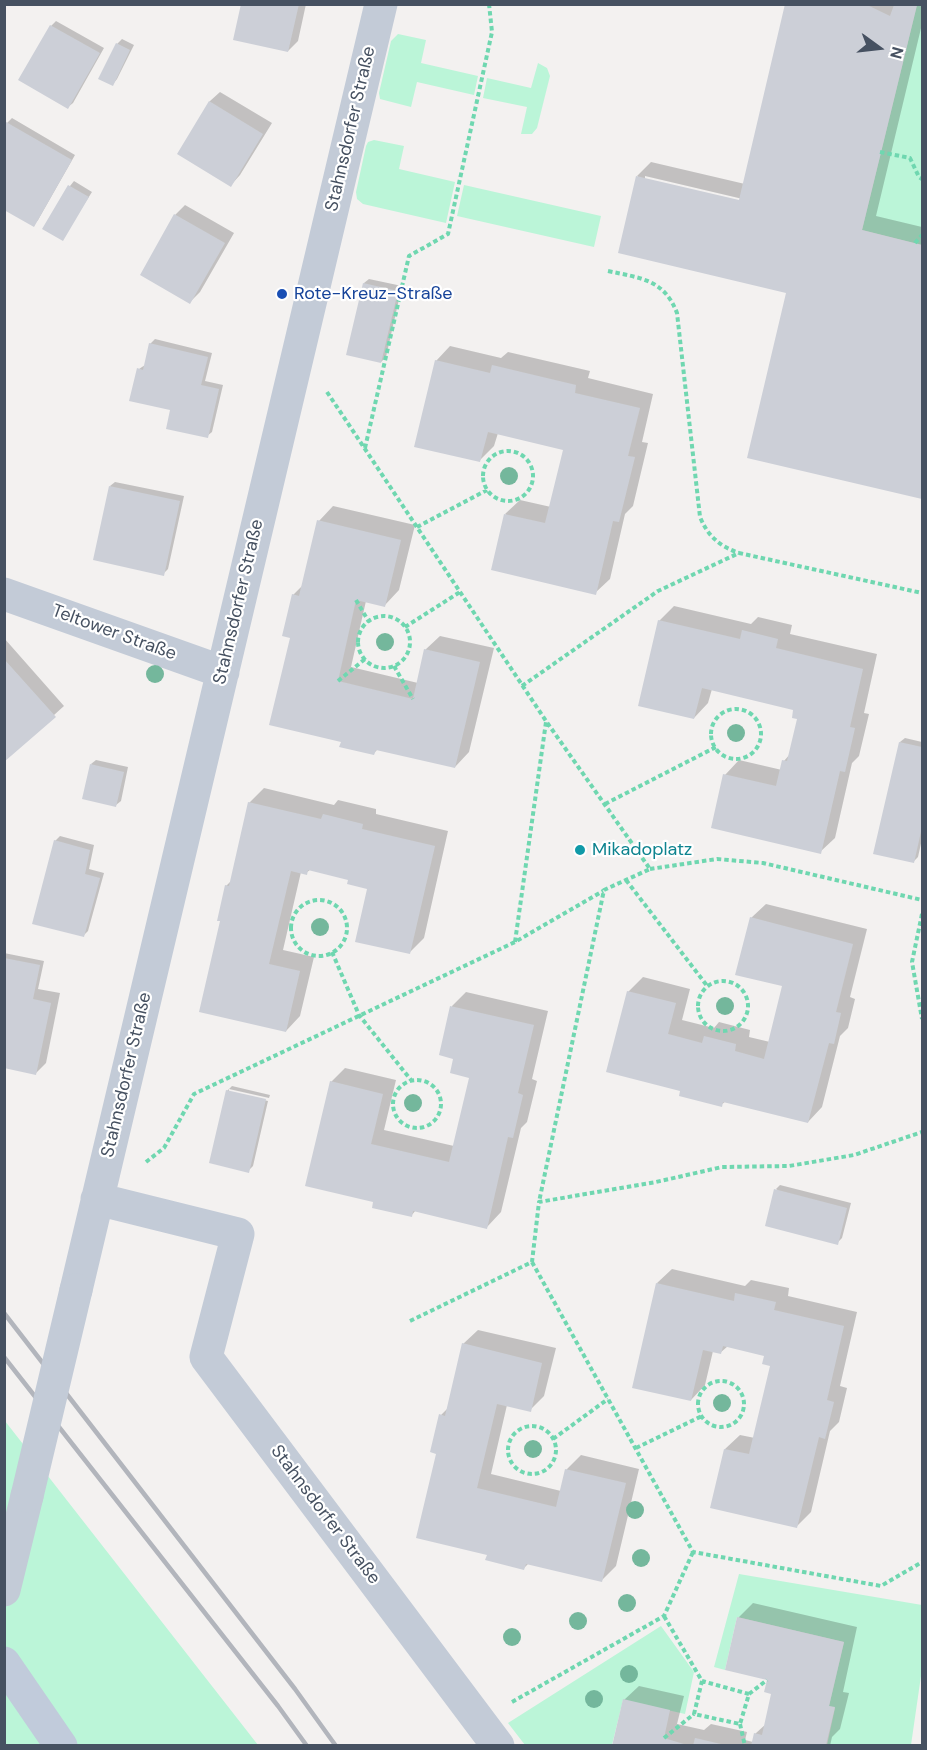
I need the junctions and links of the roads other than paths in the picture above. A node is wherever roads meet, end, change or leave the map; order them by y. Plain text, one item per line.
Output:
1 (381, 4) edge
2 (4, 594) edge
3 (223, 672) junction
4 (98, 1199) junction
5 (4, 1590) edge
6 (4, 1663) edge
7 (489, 1733) edge
8 (60, 1746) edge

1 - 3 street, Stahnsdorfer Straße
2 - 3 street, Teltower Straße
3 - 4 street, Stahnsdorfer Straße
4 - 5 street, Stahnsdorfer Straße, bridge
4 - 7 street, Stahnsdorfer Straße
6 - 8 street

